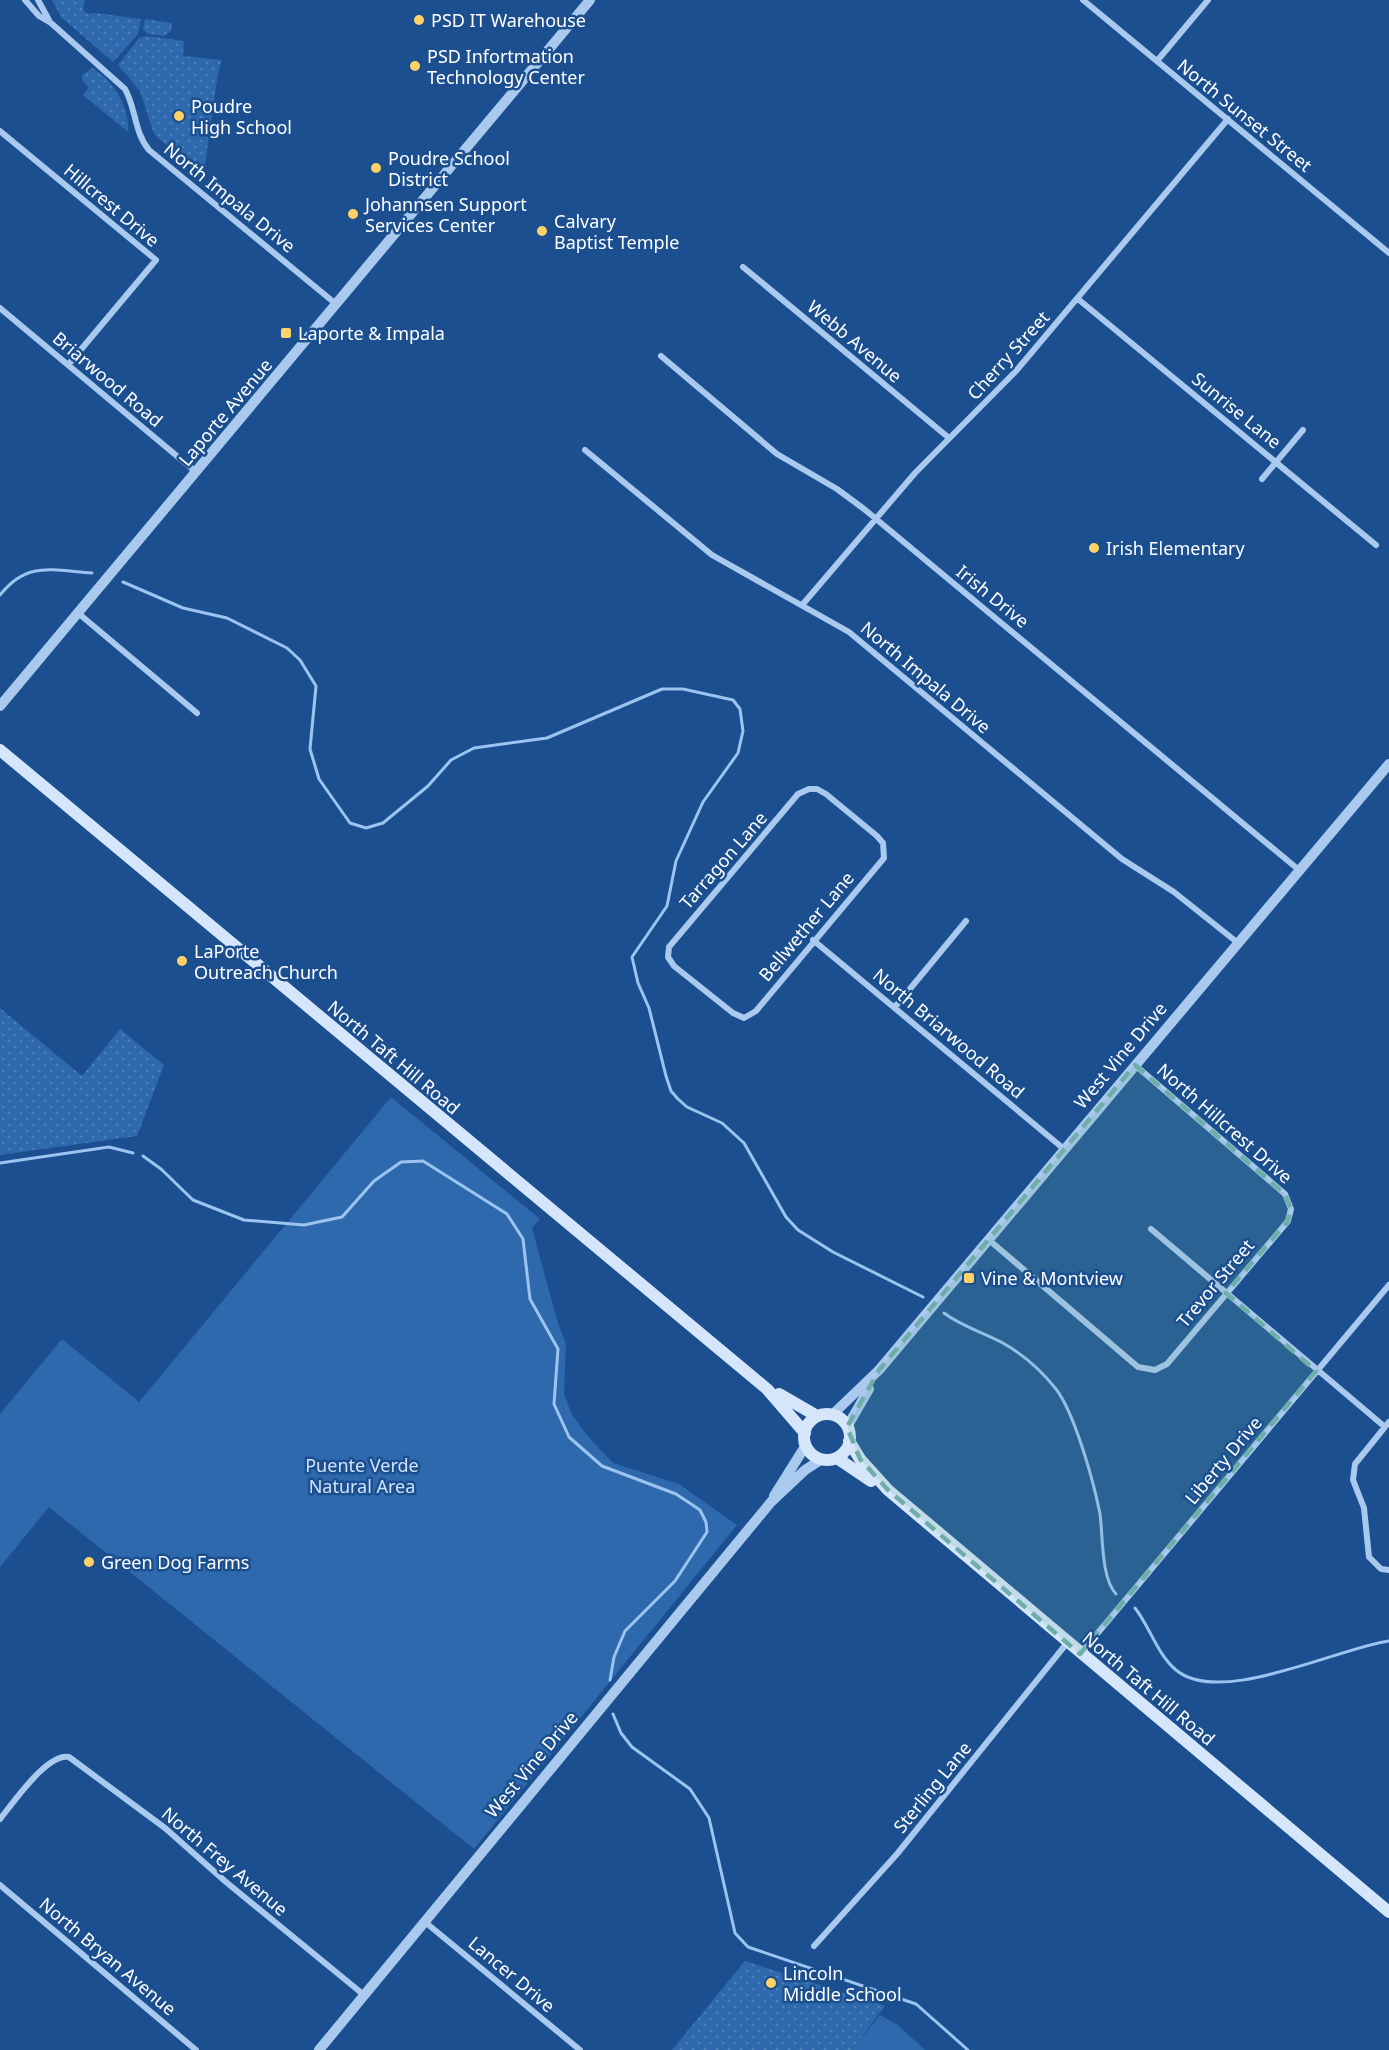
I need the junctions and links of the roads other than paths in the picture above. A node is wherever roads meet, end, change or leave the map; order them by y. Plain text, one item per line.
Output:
1 (25, 0) edge
2 (38, 0) edge
3 (590, 0) edge
4 (1083, 0) edge
5 (1208, 0) edge
6 (51, 23) junction
7 (1157, 61) junction
8 (1228, 119) junction
9 (0, 131) edge
10 (1389, 253) edge
11 (742, 267) dead end
12 (1078, 299) junction
13 (336, 304) junction
14 (0, 308) edge
15 (661, 356) dead end
16 (68, 365) junction
17 (1303, 430) dead end
18 (949, 438) junction
19 (585, 450) dead end
20 (1276, 462) junction
21 (196, 472) junction
22 (1262, 479) dead end
23 (875, 518) junction
24 (1376, 545) dead end
25 (803, 604) junction
26 (78, 613) junction
27 (0, 706) edge
28 (198, 713) dead end
29 (0, 750) edge
30 (1389, 764) edge
31 (809, 789) joint
32 (1299, 870) junction
33 (966, 921) dead end
34 (813, 940) junction
35 (1238, 943) junction
36 (895, 1007) junction
37 (744, 1018) joint
38 (1135, 1065) junction
39 (1064, 1149) junction
40 (1291, 1206) joint
41 (1151, 1230) dead end
42 (988, 1240) junction
43 (1389, 1285) edge
44 (1226, 1293) junction
45 (879, 1370) junction
46 (1317, 1371) junction
47 (767, 1389) junction
48 (832, 1415) junction
49 (817, 1416) junction
50 (1387, 1425) edge
51 (847, 1427) junction
52 (805, 1439) junction
53 (849, 1441) junction
54 (837, 1458) junction
55 (822, 1459) junction
56 (888, 1490) junction
57 (771, 1502) junction
58 (1389, 1570) edge
59 (1067, 1643) junction
60 (1080, 1654) junction
61 (0, 1819) edge
62 (0, 1885) edge
63 (1389, 1912) edge
64 (425, 1922) junction
65 (814, 1946) dead end
66 (364, 1995) junction
67 (196, 2050) edge
68 (319, 2050) edge
69 (580, 2050) edge

1 - 6 street, North Impala Drive
2 - 6 street, North Impala Drive
3 - 13 street, Laporte Avenue
4 - 7 street, North Sunset Street
5 - 7 street
6 - 13 street, North Impala Drive
7 - 8 street, North Sunset Street
8 - 10 street, North Sunset Street
8 - 12 street, Cherry Street
9 - 16 street, Hillcrest Drive
11 - 18 street, Webb Avenue
12 - 18 street, Cherry Street
12 - 20 street, Sunrise Lane
13 - 21 street, Laporte Avenue
14 - 16 street, Briarwood Road
15 - 23 street, Irish Drive
16 - 21 street, Briarwood Road
17 - 20 street
18 - 23 street, Cherry Street
19 - 25 street, North Impala Drive
20 - 22 street
20 - 24 street, Sunrise Lane
21 - 26 street, Laporte Avenue
23 - 25 street, Cherry Street
23 - 32 street, Irish Drive
25 - 35 street, North Impala Drive
26 - 27 street, Laporte Avenue
26 - 28 street
29 - 47 main road, North Taft Hill Road
30 - 32 street, West Vine Drive
31 - 34 street, Bellwether Lane
31 - 37 street, Tarragon Lane
32 - 35 street, West Vine Drive
33 - 36 street
34 - 36 street, North Briarwood Road
34 - 37 street, Bellwether Lane
35 - 38 street, West Vine Drive
36 - 39 street, North Briarwood Road
38 - 39 street, West Vine Drive
38 - 40 street, North Hillcrest Drive
39 - 42 street, West Vine Drive
40 - 44 street, Trevor Street
41 - 44 street
42 - 44 street, Trevor Street
42 - 45 street, West Vine Drive
43 - 46 street, Liberty Drive
44 - 46 street
45 - 48 street, West Vine Drive
45 - 51 street, West Vine Drive
46 - 50 street
46 - 60 street, Liberty Drive
47 - 49 main road, North Taft Hill Road
47 - 52 main road, North Taft Hill Road
48 - 49 main road
48 - 51 main road
49 - 52 main road, West Vine Drive
50 - 58 street
51 - 53 main road
52 - 55 main road
52 - 57 street, West Vine Drive
53 - 54 main road
53 - 56 main road, North Taft Hill Road
54 - 55 main road
54 - 56 main road, North Taft Hill Road
55 - 57 street, West Vine Drive
56 - 59 main road, North Taft Hill Road
57 - 64 street, West Vine Drive
59 - 60 main road, North Taft Hill Road
59 - 65 street, Sterling Lane
60 - 63 main road, North Taft Hill Road
61 - 66 street, North Frey Avenue
62 - 67 street, North Bryan Avenue
64 - 66 street, West Vine Drive
64 - 69 street, Lancer Drive
66 - 68 street, West Vine Drive

